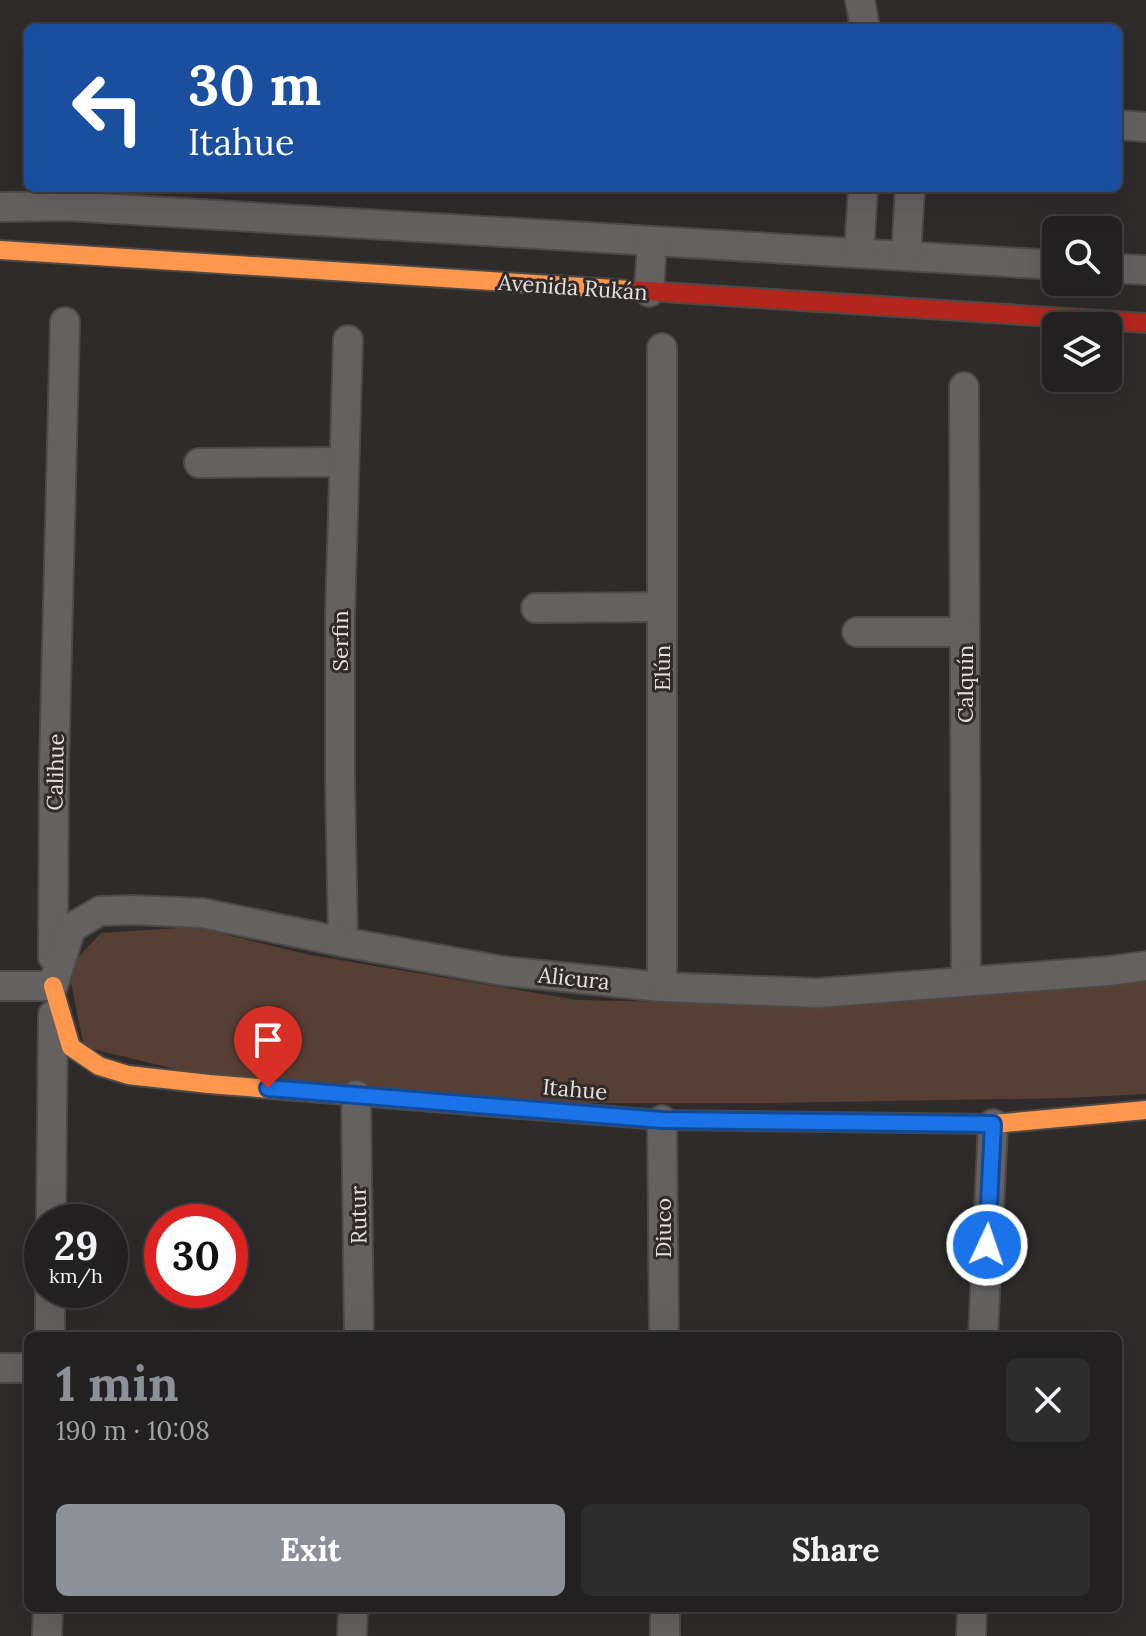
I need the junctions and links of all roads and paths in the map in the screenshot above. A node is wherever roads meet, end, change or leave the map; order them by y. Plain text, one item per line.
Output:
1 (860, 0) edge
2 (864, 24) edge
3 (1122, 125) edge
4 (1146, 127) edge
5 (863, 192) edge
6 (910, 192) edge
7 (0, 207) edge
8 (652, 242) junction
9 (0, 250) edge
10 (859, 253) junction
11 (906, 256) junction
12 (1042, 264) edge
13 (1122, 269) edge
14 (1146, 270) edge
15 (649, 292) junction
16 (65, 322) dead end
17 (1146, 323) edge
18 (348, 340) dead end
19 (662, 348) dead end
20 (964, 387) dead end
21 (343, 462) junction
22 (199, 463) dead end
23 (662, 607) junction
24 (536, 608) dead end
25 (857, 632) dead end
26 (965, 632) junction
27 (343, 942) junction
28 (1146, 966) edge
29 (966, 981) junction
30 (0, 986) edge
31 (53, 986) junction
32 (662, 987) junction
33 (356, 1095) junction
34 (1146, 1110) edge
35 (662, 1120) junction
36 (993, 1124) junction
37 (51, 1204) edge
38 (50, 1308) edge
39 (50, 1332) edge
40 (359, 1332) edge
41 (664, 1332) edge
42 (983, 1332) edge
43 (0, 1368) edge
44 (24, 1368) edge
45 (48, 1612) edge
46 (353, 1612) edge
47 (665, 1612) edge
48 (972, 1612) edge
49 (47, 1636) edge
50 (352, 1636) edge
51 (665, 1636) edge
52 (971, 1636) edge

1 - 2 street
3 - 4 street
5 - 10 street
6 - 11 street
7 - 8 street
8 - 10 street
8 - 15 street
9 - 15 street, Avenida Rukán
10 - 11 street
11 - 12 street
13 - 14 street
15 - 17 street, Avenida Rukán
16 - 31 street, Calihue
18 - 21 street, Serfin
19 - 23 street, Elún
20 - 26 street, Calquín
21 - 22 street
21 - 27 street, Serfin
23 - 24 street
23 - 32 street, Elún
25 - 26 street
26 - 29 street, Calquín
27 - 31 street, Alicura
27 - 32 street, Alicura
28 - 29 street, Alicura
29 - 32 street, Alicura
30 - 31 street
31 - 33 street, Itahue
31 - 37 street, Calihue
33 - 35 street, Itahue
33 - 40 street, Rutur
34 - 36 street, Itahue
35 - 36 street, Itahue
35 - 41 street, Diuco
36 - 42 street
38 - 39 street
43 - 44 street
45 - 49 street
46 - 50 street
47 - 51 street
48 - 52 street

